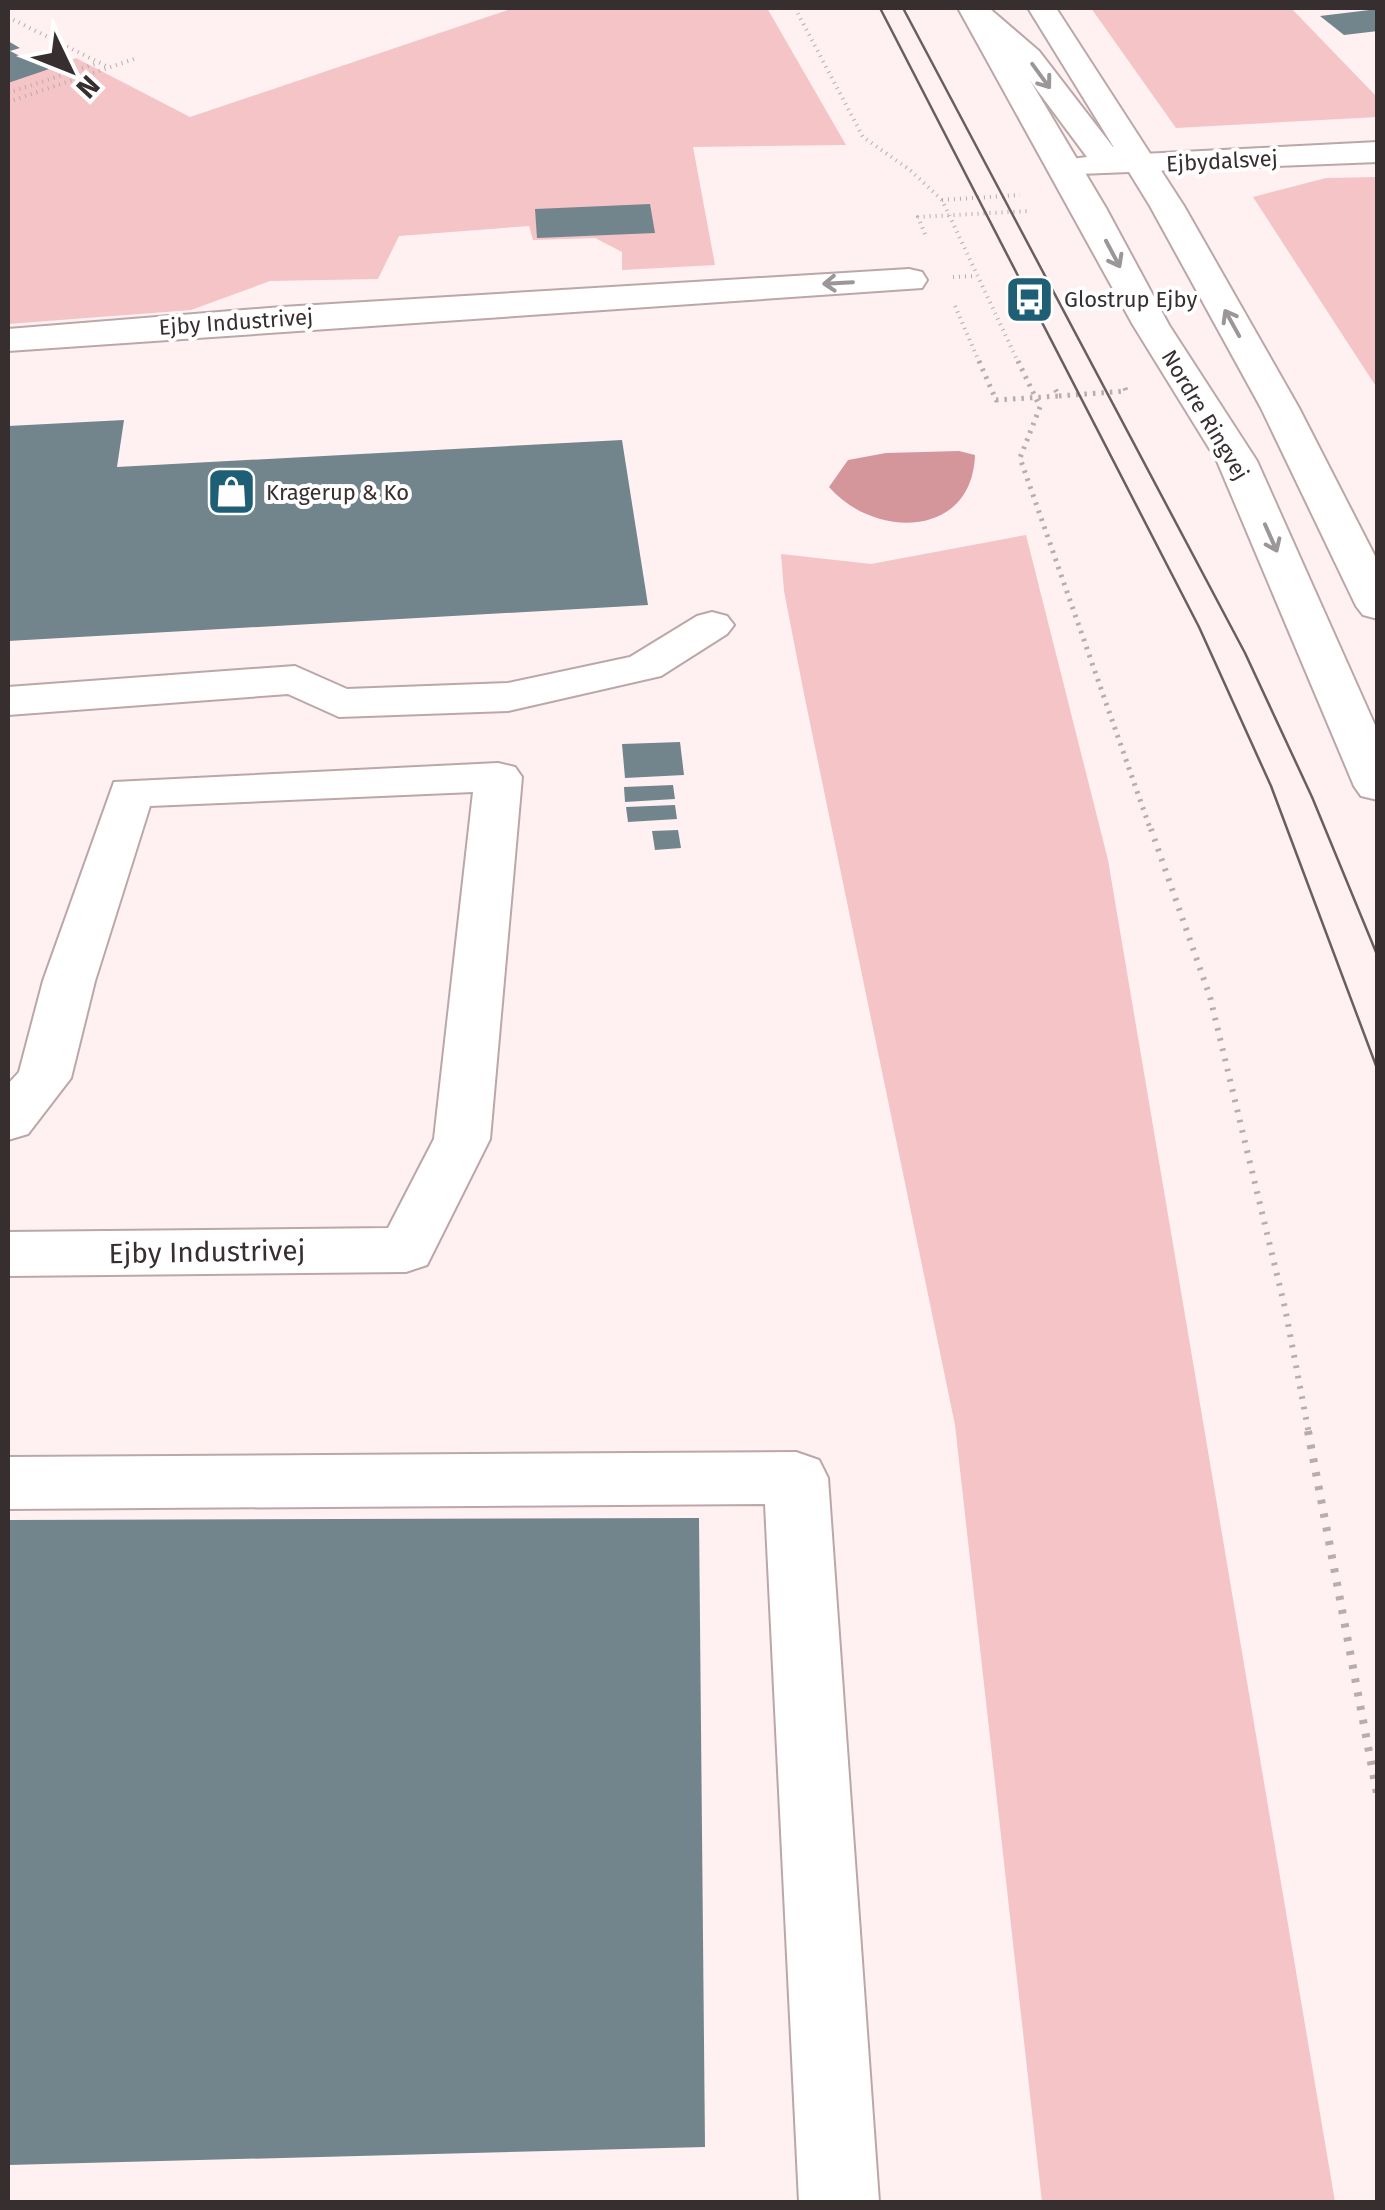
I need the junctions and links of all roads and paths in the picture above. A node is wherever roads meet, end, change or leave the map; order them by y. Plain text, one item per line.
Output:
1 (796, 8) edge
2 (972, 8) edge
3 (1042, 8) edge
4 (8, 17) edge
5 (134, 59) dead end
6 (99, 62) junction
7 (109, 67) junction
8 (8, 93) edge
9 (8, 102) edge
10 (1378, 152) edge
11 (1144, 165) junction
12 (1067, 168) junction
13 (1026, 194) dead end
14 (942, 200) junction
15 (1090, 208) junction
16 (948, 215) junction
17 (930, 245) dead end
18 (909, 280) dead end
19 (949, 290) dead end
20 (8, 340) edge
21 (1123, 384) dead end
22 (1055, 389) dead end
23 (1059, 396) junction
24 (1036, 398) junction
25 (1378, 606) edge
26 (712, 625) dead end
27 (8, 700) edge
28 (1378, 786) edge
29 (8, 1120) edge
30 (8, 1254) edge
31 (8, 1484) edge
32 (1378, 1799) edge
33 (839, 2202) edge

1 - 14 path
2 -> 11 main road
2 - 12 main road, Nordre Ringvej
3 - 11 main road
4 - 6 path
5 - 7 path
6 - 7 path
6 - 8 path
7 - 9 path
10 - 11 main road, Ejbydalsvej
11 - 12 main road, Ejbydalsvej
25 -> 11 main road
12 - 15 main road, Nordre Ringvej
13 - 14 path
14 - 16 path
15 - 16 path
15 -> 28 main road, Nordre Ringvej
16 - 17 path
16 - 24 path
18 -> 20 main road, Ejby Industrivej
19 - 24 path
21 - 23 path
22 - 23 path
23 - 24 path
24 - 32 path
26 - 27 main road
29 - 30 main road, Ejby Industrivej
31 - 33 main road

